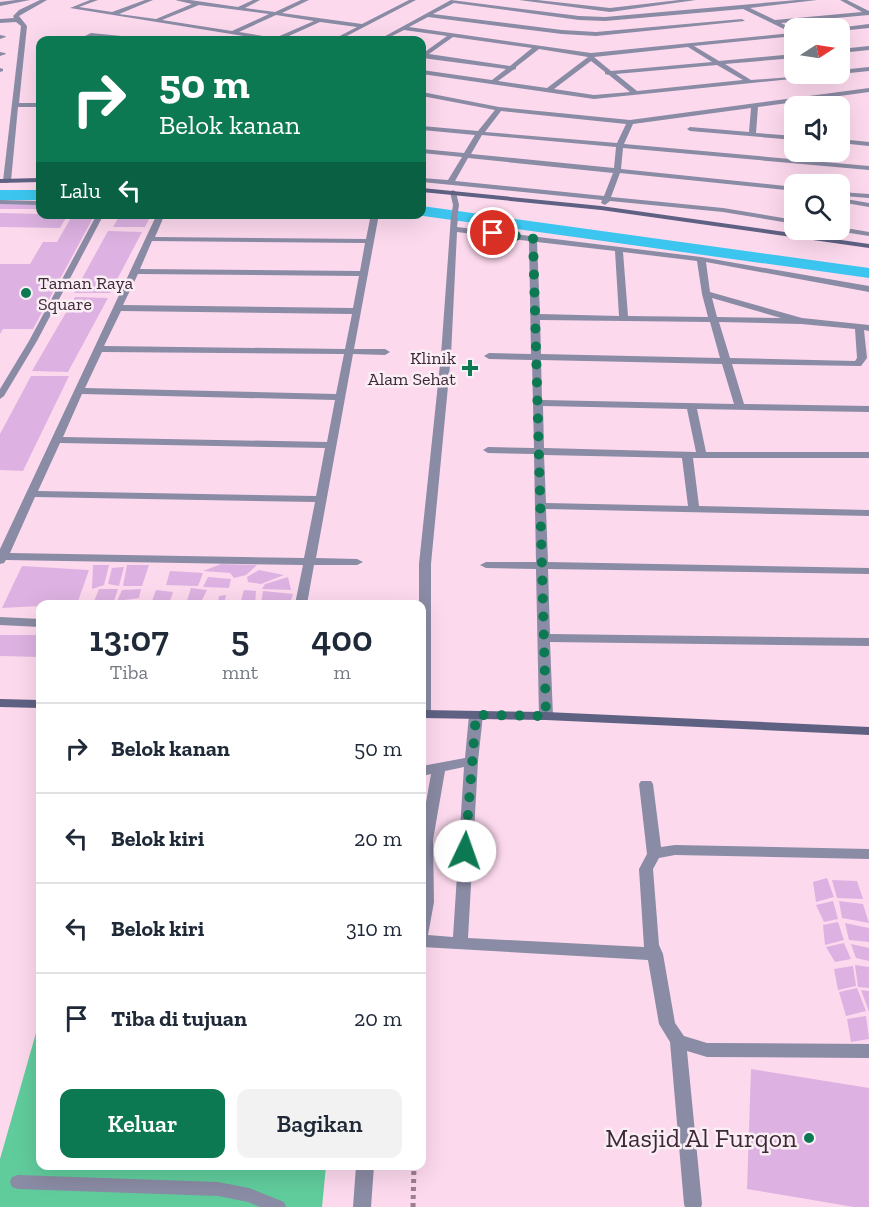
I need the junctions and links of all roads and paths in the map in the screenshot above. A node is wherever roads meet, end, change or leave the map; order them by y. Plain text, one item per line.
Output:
1 (27, 0) edge
2 (44, 0) edge
3 (95, 0) edge
4 (150, 0) edge
5 (178, 0) edge
6 (213, 0) edge
7 (257, 0) edge
8 (306, 0) edge
9 (413, 0) edge
10 (522, 0) edge
11 (615, 0) edge
12 (693, 0) edge
13 (814, 0) edge
14 (843, 0) edge
15 (454, 1) edge
16 (0, 4) edge
17 (201, 4) junction
18 (744, 6) junction
19 (240, 8) junction
20 (616, 8) junction
21 (701, 10) junction
22 (278, 13) junction
23 (869, 13) edge
24 (112, 15) junction
25 (428, 15) junction
26 (16, 20) junction
27 (318, 20) junction
28 (0, 21) edge
29 (154, 21) junction
30 (742, 21) dead end
31 (773, 22) junction
32 (723, 23) junction
33 (869, 26) edge
34 (364, 27) junction
35 (403, 28) junction
36 (784, 28) edge
37 (850, 29) edge
38 (232, 33) junction
39 (784, 34) edge
40 (452, 35) junction
41 (251, 36) edge
42 (284, 36) edge
43 (344, 36) edge
44 (388, 36) edge
45 (690, 46) junction
46 (538, 47) junction
47 (869, 48) edge
48 (850, 50) edge
49 (426, 52) edge
50 (426, 56) edge
51 (591, 57) junction
52 (784, 57) edge
53 (850, 63) edge
54 (718, 65) junction
55 (514, 68) junction
56 (866, 69) edge
57 (850, 71) edge
58 (426, 73) edge
59 (607, 73) junction
60 (784, 79) edge
61 (750, 82) junction
62 (492, 83) junction
63 (869, 90) edge
64 (547, 91) junction
65 (636, 93) junction
66 (426, 95) edge
67 (816, 96) edge
68 (784, 100) edge
69 (426, 101) edge
70 (755, 104) junction
71 (16, 105) junction
72 (36, 105) edge
73 (478, 106) junction
74 (499, 109) junction
75 (694, 113) junction
76 (630, 122) junction
77 (426, 128) edge
78 (690, 129) junction
79 (479, 134) junction
80 (752, 134) junction
81 (784, 137) edge
82 (850, 142) edge
83 (869, 144) edge
84 (620, 146) junction
85 (9, 149) junction
86 (0, 150) edge
87 (426, 151) edge
88 (681, 151) junction
89 (468, 155) junction
90 (869, 168) edge
91 (4, 171) edge
92 (617, 172) junction
93 (36, 180) edge
94 (426, 180) edge
95 (4, 181) edge
96 (451, 181) junction
97 (784, 189) edge
98 (426, 190) edge
99 (453, 192) junction
100 (850, 194) edge
101 (869, 196) edge
102 (607, 198) junction
103 (0, 202) edge
104 (36, 202) edge
105 (850, 202) edge
106 (869, 206) edge
107 (601, 208) junction
108 (98, 219) edge
109 (159, 219) edge
110 (374, 219) edge
111 (784, 220) edge
112 (454, 223) junction
113 (850, 231) edge
114 (869, 234) edge
115 (533, 238) junction
116 (149, 239) junction
117 (370, 241) junction
118 (869, 246) edge
119 (619, 248) junction
120 (700, 259) junction
121 (134, 271) junction
122 (363, 274) junction
123 (869, 289) edge
124 (706, 294) junction
125 (117, 308) junction
126 (356, 311) junction
127 (535, 317) junction
128 (624, 318) junction
129 (713, 320) junction
130 (801, 321) junction
131 (864, 328) edge
132 (98, 349) junction
133 (349, 352) junction
134 (386, 352) dead end
135 (489, 356) dead end
136 (536, 357) junction
137 (726, 361) junction
138 (79, 391) junction
139 (0, 396) edge
140 (340, 397) junction
141 (537, 403) junction
142 (691, 405) junction
143 (739, 405) junction
144 (869, 409) edge
145 (57, 440) junction
146 (331, 445) junction
147 (488, 450) dead end
148 (539, 451) junction
149 (687, 455) junction
150 (702, 455) junction
151 (869, 455) edge
152 (31, 494) junction
153 (321, 499) junction
154 (540, 506) junction
155 (694, 510) junction
156 (869, 513) edge
157 (1, 559) edge
158 (309, 562) junction
159 (357, 562) dead end
160 (486, 565) dead end
161 (542, 565) junction
162 (869, 572) edge
163 (302, 600) edge
164 (425, 600) edge
165 (0, 621) edge
166 (36, 623) edge
167 (544, 638) junction
168 (869, 642) edge
169 (0, 703) edge
170 (36, 704) edge
171 (426, 714) edge
172 (476, 715) junction
173 (546, 716) junction
174 (869, 731) edge
175 (471, 761) junction
176 (440, 767) junction
177 (426, 770) edge
178 (645, 784) dead end
179 (426, 840) edge
180 (426, 840) edge
181 (654, 854) junction
182 (869, 854) edge
183 (426, 902) edge
184 (426, 941) edge
185 (460, 942) junction
186 (655, 954) junction
187 (678, 1041) junction
188 (869, 1051) edge
189 (365, 1170) edge
190 (414, 1170) edge
191 (18, 1182) dead end
192 (693, 1204) dead end
193 (278, 1207) edge
194 (362, 1207) edge
195 (413, 1207) edge

1 - 16 street
2 - 26 street
3 - 24 street
4 - 24 street
5 - 17 street
6 - 17 street
7 - 19 street
8 - 22 street
9 - 34 street
10 - 20 street
11 - 20 street
12 - 20 street
13 - 18 street
14 - 23 street
15 - 21 street
15 - 25 street
17 - 19 street
17 - 29 street
18 - 21 street
18 - 31 street
19 - 22 street
21 - 32 street
22 - 27 street
22 - 38 street
23 - 31 street
24 - 29 street
25 - 32 street
25 - 35 street
26 - 28 street
26 - 71 street
27 - 34 street
27 - 42 street
29 - 38 street
30 - 32 street
31 - 36 street
33 - 37 street
34 - 43 street
35 - 40 street
35 - 44 street
38 - 41 street
39 - 45 street
40 - 46 street
40 - 49 street
45 - 51 street
45 - 54 street
46 - 51 street
46 - 55 street
47 - 48 street
50 - 55 street
51 - 59 street
51 - 64 street
52 - 54 street
53 - 56 street
54 - 59 street
54 - 61 street
55 - 62 street
56 - 57 street
58 - 62 street
59 - 65 street
60 - 61 street
61 - 65 street
62 - 64 street
63 - 67 street
64 - 65 street
66 - 73 street
68 - 70 street
69 - 73 street
70 - 75 street
70 - 80 street
71 - 72 street
71 - 85 street
73 - 74 street
74 - 76 street
74 - 79 street
75 - 76 street
75 - 78 street
76 - 84 street
77 - 79 street
78 - 80 street
78 - 88 street
79 - 84 street
79 - 89 street
80 - 81 street
82 - 83 street
84 - 88 street
84 - 92 street
85 - 86 street
85 - 91 street
87 - 89 street
88 - 90 street
89 - 92 street
89 - 96 street
91 - 95 street
92 - 97 street
92 - 102 street
93 - 95 street
94 - 96 street
96 - 102 street
98 - 99 street
99 - 107 street
99 - 112 lane
100 - 101 street
102 - 107 street
102 - 111 street
103 - 104 lane
105 - 106 street
107 - 118 street
108 - 139 lane
109 - 116 street
110 - 117 street
112 - 115 street
112 - 164 street
113 - 114 street
115 - 119 street
115 - 127 street
116 - 117 street
116 - 121 street
117 - 122 street
119 - 120 street
119 - 128 street
120 - 123 street
120 - 124 street
121 - 122 street
121 - 125 street
122 - 126 street
124 - 129 street
124 - 130 street
125 - 126 street
125 - 132 street
126 - 133 street
127 - 128 street
127 - 136 street
128 - 129 street
129 - 130 street
129 - 137 street
130 - 131 street
131 - 137 street
132 - 133 street
132 - 138 street
133 - 134 street
133 - 140 street
135 - 136 street
136 - 137 street
136 - 141 street
137 - 143 street
138 - 140 street
138 - 145 street
140 - 146 street
141 - 142 street
141 - 148 street
142 - 143 street
142 - 150 street
143 - 144 street
145 - 146 street
145 - 152 street
146 - 153 street
147 - 148 street
148 - 149 street
148 - 154 street
149 - 150 street
149 - 155 street
150 - 151 street
152 - 153 street
152 - 157 street
153 - 158 street
154 - 155 street
154 - 161 street
155 - 156 street
157 - 158 street
158 - 159 street
158 - 163 street
160 - 161 street
161 - 162 street
161 - 167 street
165 - 166 street
167 - 168 street
167 - 173 street
169 - 170 street
171 - 172 street
172 - 173 street
172 - 175 street
173 - 174 street
175 - 176 street
175 - 185 street
176 - 177 street
176 - 179 street
178 - 181 street
180 - 183 street
181 - 182 street
181 - 186 street
184 - 185 street
185 - 186 street
186 - 187 street
187 - 188 street
187 - 192 street
189 - 194 street
190 - 195 path
191 - 193 lane

